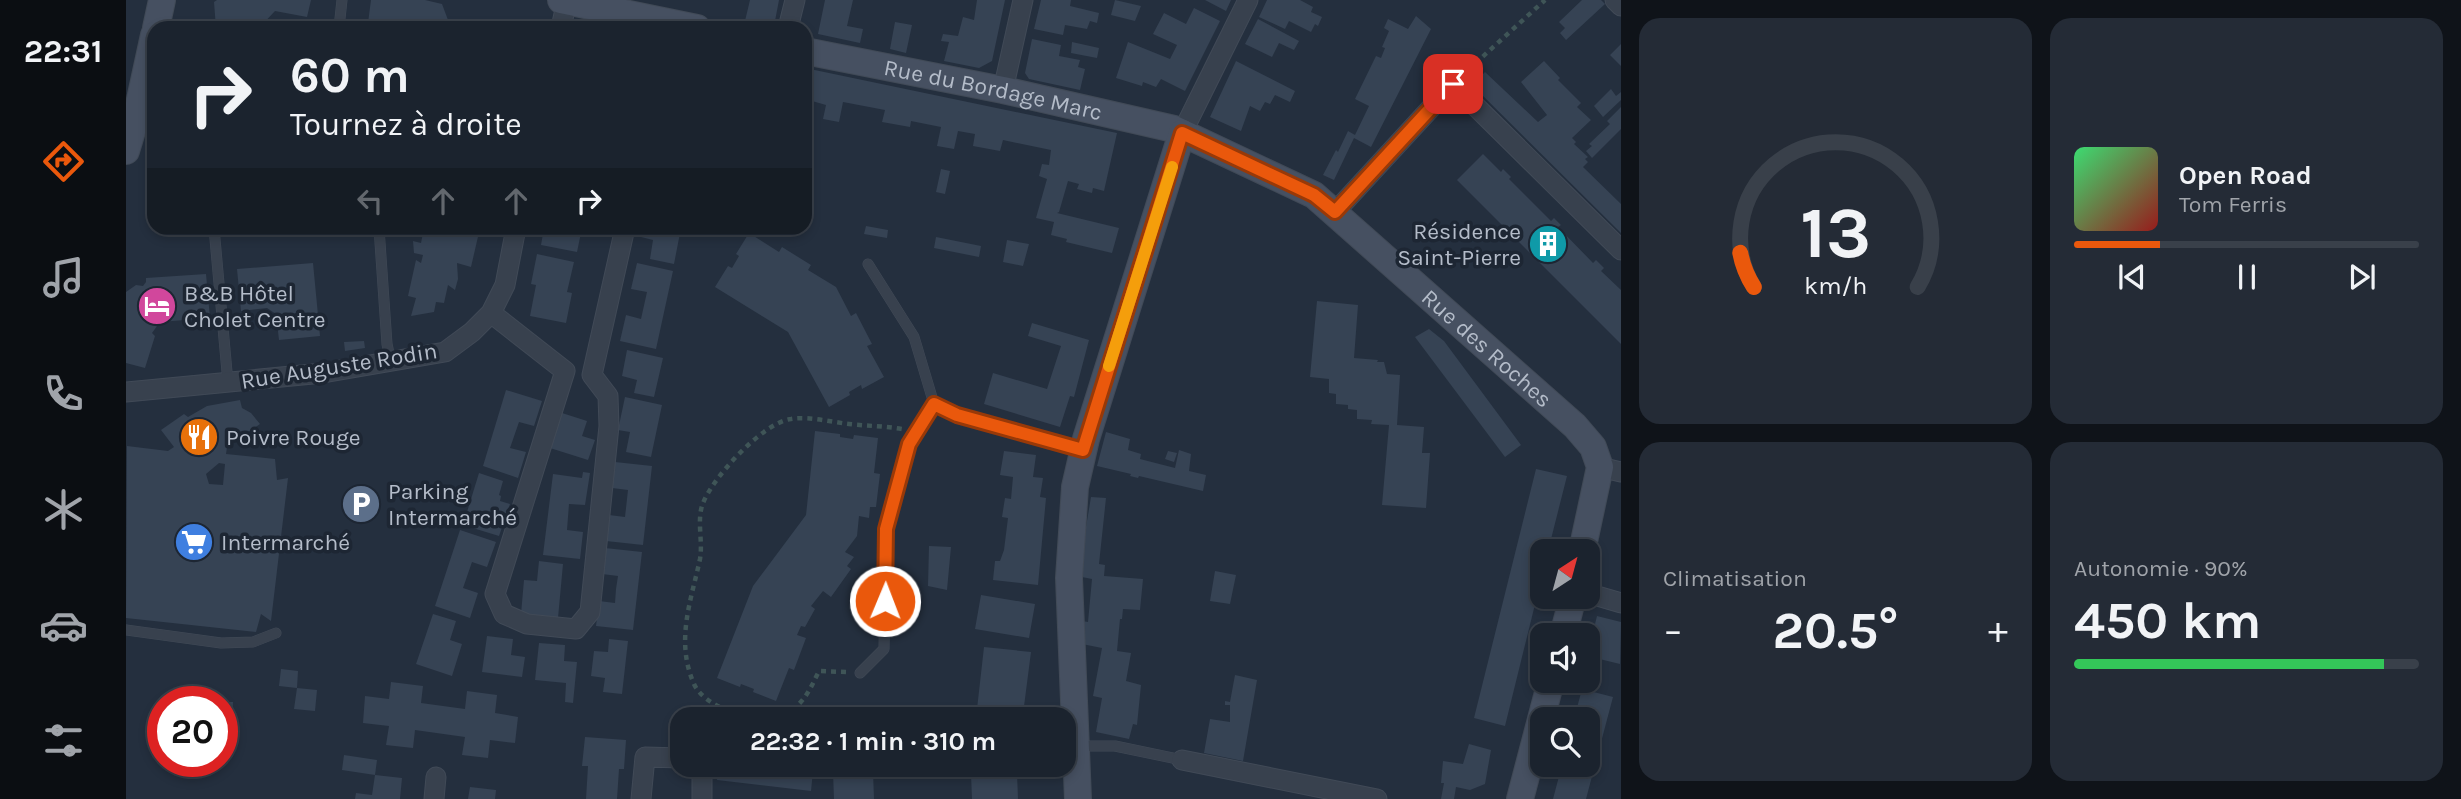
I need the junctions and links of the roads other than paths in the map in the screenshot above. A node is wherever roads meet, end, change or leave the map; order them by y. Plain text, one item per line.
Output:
1 (162, 0) edge
2 (342, 0) edge
3 (565, 0) edge
4 (794, 0) edge
5 (1023, 0) edge
6 (1248, 0) edge
7 (1615, 0) edge
8 (1621, 6) edge
9 (158, 21) edge
10 (340, 21) edge
11 (562, 21) edge
12 (663, 21) edge
13 (790, 21) edge
14 (812, 52) edge
15 (147, 64) edge
16 (1003, 90) junction
17 (1182, 133) junction
18 (126, 151) edge
19 (1335, 212) junction
20 (215, 235) edge
21 (379, 235) edge
22 (515, 235) edge
23 (623, 235) edge
24 (1621, 250) edge
25 (868, 264) dead end
26 (491, 313) junction
27 (391, 363) junction
28 (565, 371) junction
29 (592, 375) junction
30 (228, 383) junction
31 (126, 392) edge
32 (934, 404) junction
33 (1083, 450) junction
34 (1610, 470) edge
35 (1586, 539) edge
36 (1600, 597) edge
37 (1621, 603) edge
38 (126, 630) edge
39 (276, 633) dead end
40 (860, 673) road end
41 (1548, 693) edge
42 (1074, 707) edge
43 (1076, 746) edge
44 (670, 758) edge
45 (1182, 760) joint
46 (1076, 764) edge
47 (702, 777) edge
48 (436, 778) dead end
49 (434, 799) edge
50 (641, 799) edge
51 (702, 799) edge
52 (1078, 799) edge
53 (1377, 799) edge
54 (1520, 799) edge

1 - 9 street
2 - 10 lane
3 - 11 street
3 - 12 street
4 - 13 street
5 - 16 street
6 - 17 street
7 - 8 street
14 - 16 street, Rue du Bordage Marc
15 - 18 street
16 - 17 street, Rue du Bordage Marc
17 - 19 street, Rue des Roches
17 - 33 street
19 - 24 street
19 - 34 street, Rue des Roches
20 - 30 lane
21 - 27 lane
22 - 26 street, Rue Auguste Rodin
23 - 29 street
25 - 32 lane
26 - 27 street, Rue Auguste Rodin
26 - 28 street
27 - 30 street, Rue Auguste Rodin
28 - 29 street
28 - 29 street
30 - 31 street, Rue Auguste Rodin
32 - 33 lane
32 - 40 lane
33 - 42 street
34 - 35 street, Rue des Roches
36 - 37 street
38 - 39 lane
41 - 54 street
43 - 45 lane
44 - 50 street
45 - 53 street
46 - 52 street
47 - 51 street
48 - 49 street

